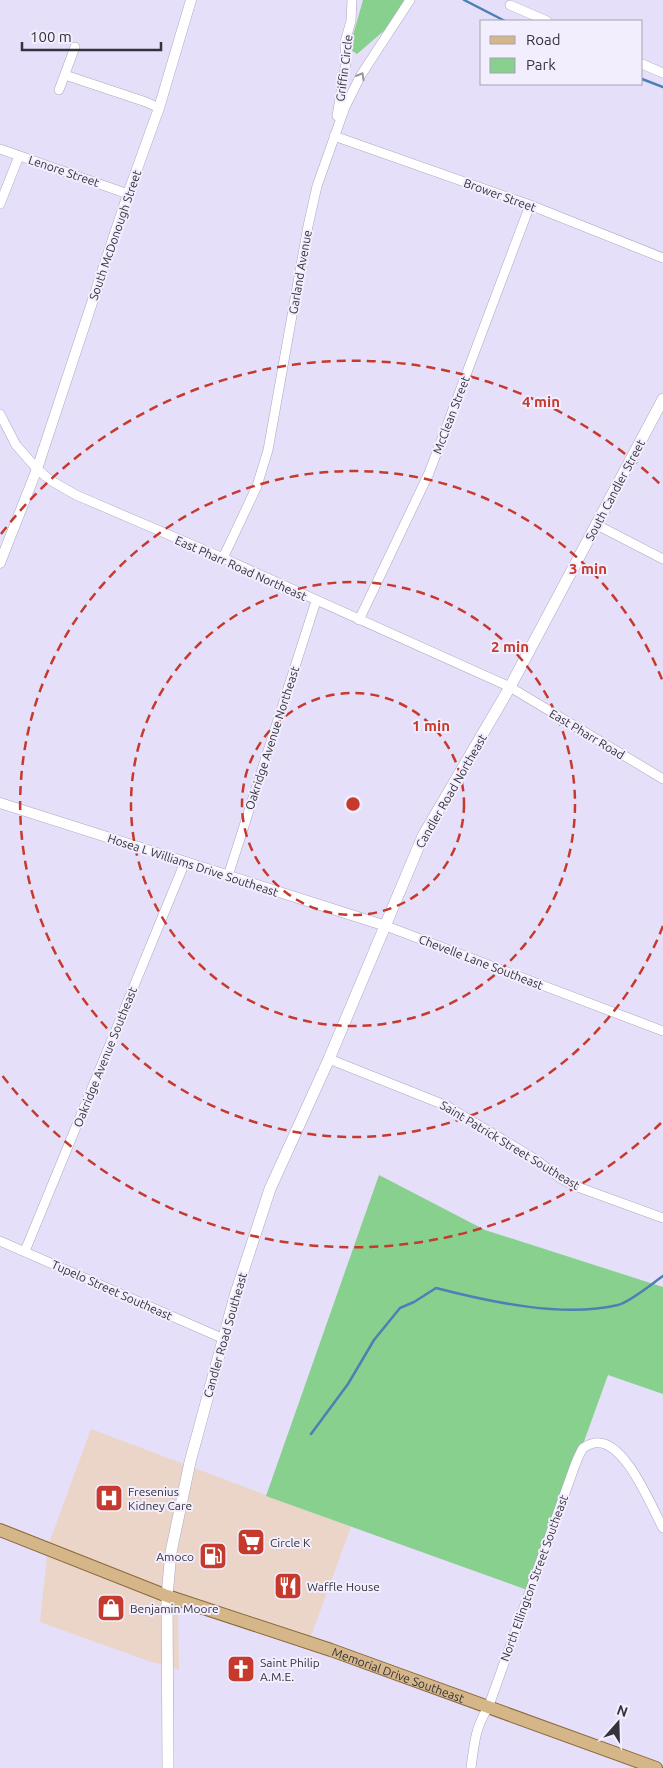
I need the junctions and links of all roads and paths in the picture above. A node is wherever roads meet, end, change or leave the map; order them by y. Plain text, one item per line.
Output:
1 (191, 0) edge
2 (352, 0) edge
3 (410, 0) edge
4 (510, 4) dead end
5 (545, 20) edge
6 (75, 46) dead end
7 (643, 64) edge
8 (663, 73) edge
9 (64, 76) junction
10 (59, 90) dead end
11 (159, 108) junction
12 (334, 136) junction
13 (0, 149) edge
14 (20, 156) junction
15 (128, 194) junction
16 (0, 204) edge
17 (530, 205) junction
18 (663, 258) edge
19 (663, 399) edge
20 (0, 414) edge
21 (37, 469) junction
22 (597, 525) junction
23 (223, 558) junction
24 (663, 558) edge
25 (0, 563) edge
26 (316, 601) junction
27 (359, 620) junction
28 (510, 687) junction
29 (663, 779) edge
30 (0, 803) edge
31 (185, 862) junction
32 (228, 876) junction
33 (386, 926) junction
34 (663, 1031) edge
35 (329, 1059) junction
36 (663, 1218) edge
37 (0, 1241) edge
38 (25, 1252) junction
39 (224, 1339) junction
40 (663, 1528) edge
41 (0, 1530) edge
42 (167, 1596) junction
43 (488, 1708) junction
44 (168, 1768) edge
45 (472, 1768) edge
46 (656, 1768) edge

1 - 11 street, South McDonough Street
2 - 12 street, Griffin Circle
12 -> 3 street, Garland Avenue
4 - 5 street
6 - 9 street
7 - 8 street
9 - 10 street
9 - 11 street
11 - 15 street, South McDonough Street
12 - 17 street, Brower Street
12 - 23 street, Garland Avenue
13 - 14 street, Lenore Street
14 - 15 street, Lenore Street
14 - 16 street
15 - 21 street, South McDonough Street
17 - 18 street, Brower Street
17 - 27 street, McClean Street
19 - 22 main road, South Candler Street
20 - 21 street, East Pharr Road Northeast
21 - 23 street, East Pharr Road Northeast
21 - 25 street, South McDonough Street
22 - 24 street
22 - 28 main road, South Candler Street
23 - 26 street, East Pharr Road Northeast
26 - 27 street, East Pharr Road Northeast
26 - 32 street, Oakridge Avenue Northeast
27 - 28 street, East Pharr Road Northeast
28 - 29 street, East Pharr Road
28 - 33 main road, Candler Road Northeast
30 - 31 street, Hosea L Williams Drive Southeast
31 - 32 street, Hosea L Williams Drive Southeast
31 - 38 street, Oakridge Avenue Southeast
32 - 33 street, Hosea L Williams Drive Southeast
33 - 34 street, Chevelle Lane Southeast
33 - 35 main road, Candler Road Southeast
35 - 36 street, Saint Patrick Street Southeast
35 - 39 main road, Candler Road Southeast
37 - 38 street, Tupelo Street Southeast
38 - 39 street, Tupelo Street Southeast
39 - 42 main road, Candler Road Southeast
40 - 43 street, North Ellington Street Southeast
41 - 42 main road, Memorial Drive Southeast
42 - 43 main road, Memorial Drive Southeast
42 - 44 main road, Candler Road Southeast
43 - 45 street, North Ellington Street Southeast
43 - 46 main road, Memorial Drive Southeast

